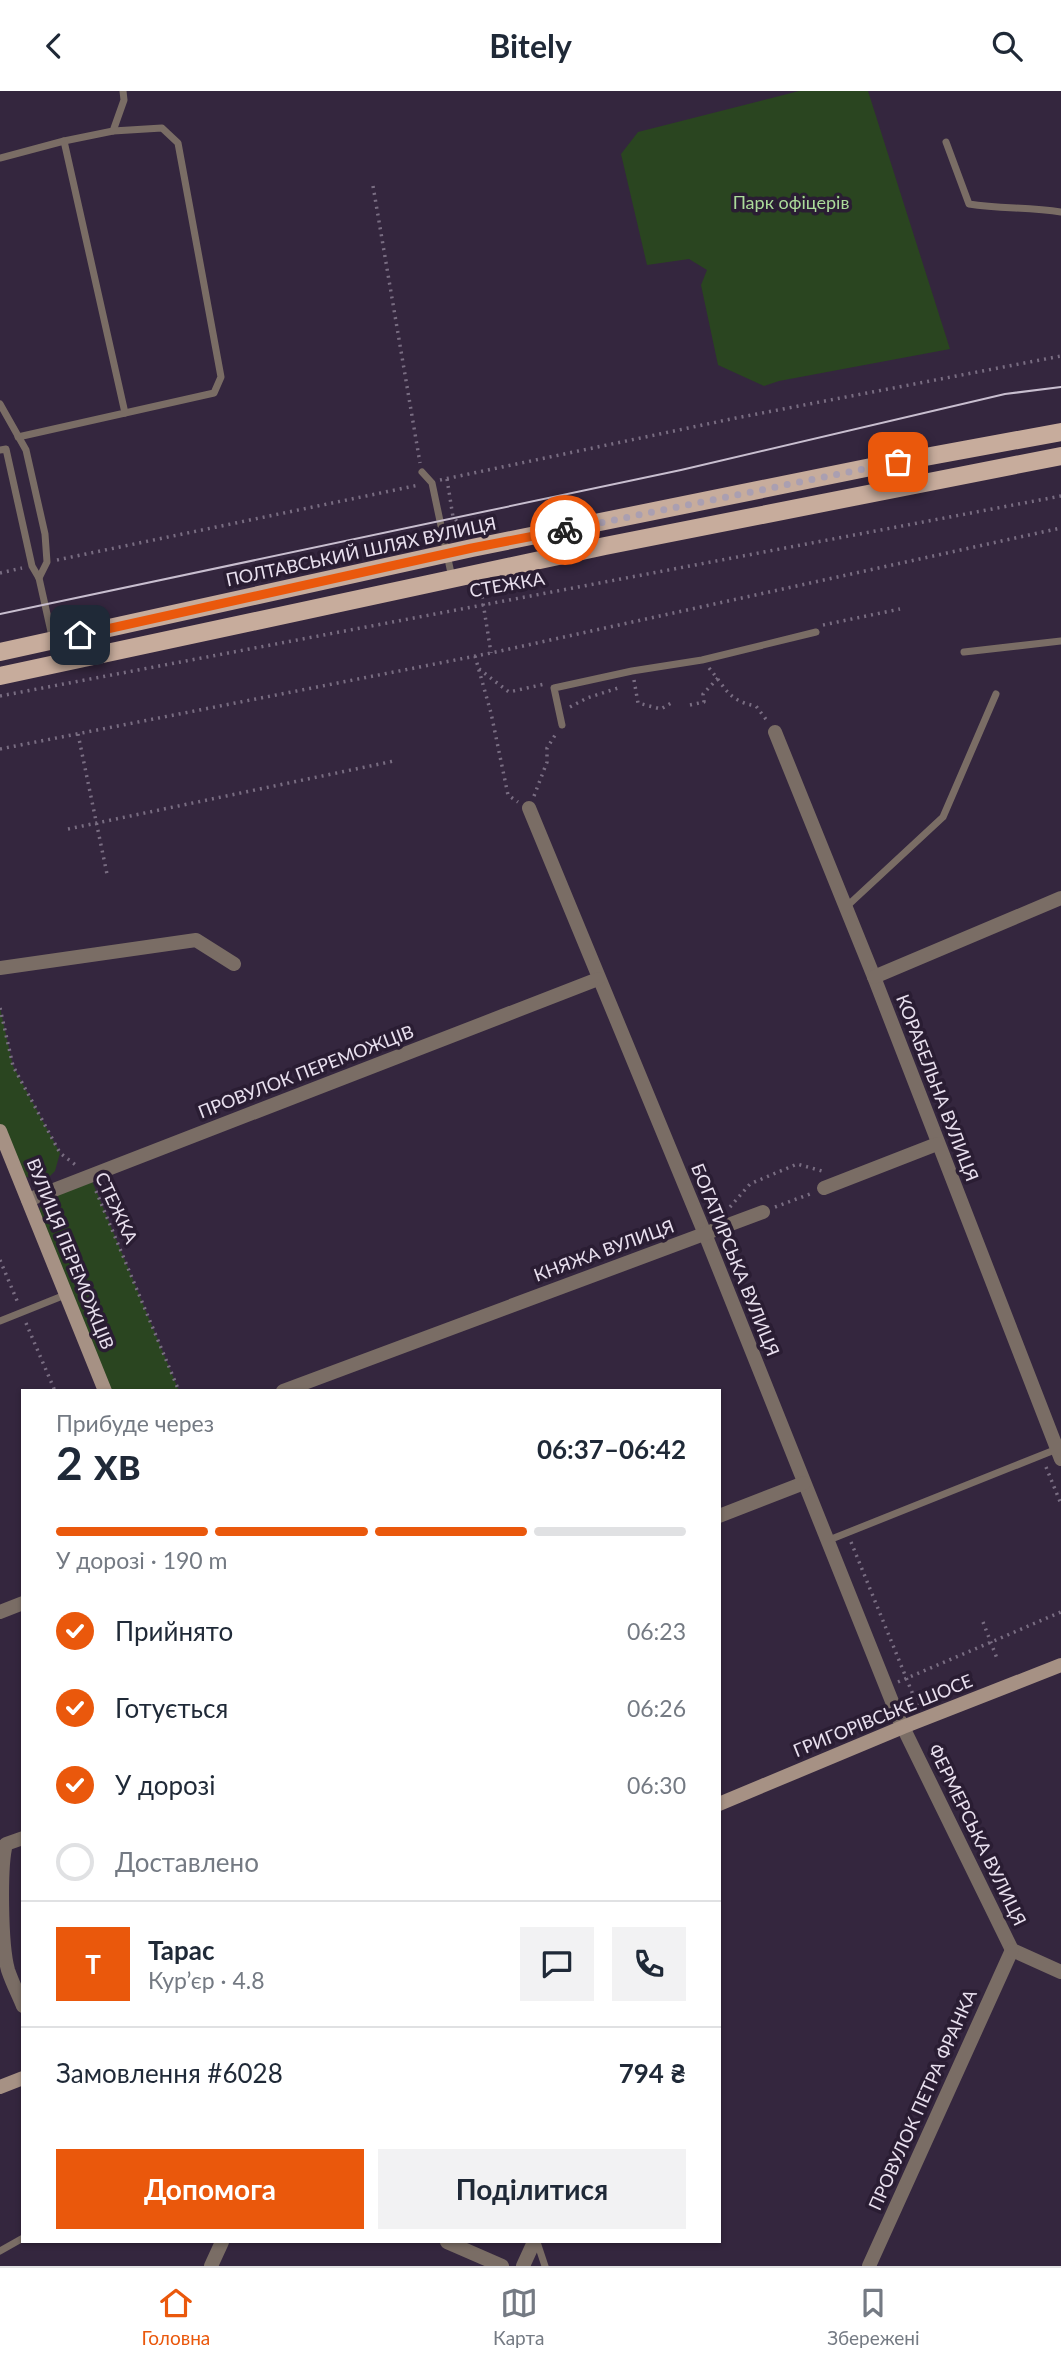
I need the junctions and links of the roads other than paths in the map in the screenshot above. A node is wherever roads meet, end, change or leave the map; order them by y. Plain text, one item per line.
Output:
1 (123, 91) edge
2 (113, 131) junction
3 (64, 141) junction
4 (946, 142) dead end
5 (0, 157) edge
6 (1061, 212) edge
7 (0, 404) edge
8 (125, 413) junction
9 (1061, 432) edge
10 (18, 437) junction
11 (0, 450) edge
12 (1061, 456) edge
13 (422, 472) road end
14 (447, 554) junction
15 (39, 578) junction
16 (452, 579) junction
17 (816, 632) dead end
18 (53, 641) junction
19 (1061, 642) edge
20 (0, 652) edge
21 (964, 652) dead end
22 (58, 664) junction
23 (0, 676) edge
24 (996, 694) dead end
25 (562, 725) dead end
26 (775, 732) road end
27 (529, 808) road end
28 (1061, 898) edge
29 (844, 909) junction
30 (234, 964) dead end
31 (0, 968) edge
32 (874, 977) junction
33 (598, 979) junction
34 (0, 1131) edge
35 (937, 1145) junction
36 (824, 1188) road end
37 (28, 1200) junction
38 (764, 1212) road end
39 (705, 1234) junction
40 (65, 1295) junction
41 (0, 1321) edge
42 (104, 1389) edge
43 (288, 1389) edge
44 (1059, 1454) edge
45 (804, 1483) junction
46 (721, 1515) edge
47 (829, 1540) junction
48 (21, 1604) edge
49 (0, 1612) edge
50 (1061, 1665) edge
51 (903, 1727) junction
52 (721, 1803) edge
53 (21, 1839) edge
54 (1012, 1950) junction
55 (1061, 1972) edge
56 (21, 2001) edge
57 (21, 2079) edge
58 (0, 2087) edge
59 (21, 2239) edge
60 (222, 2243) edge
61 (449, 2243) edge
62 (535, 2243) edge
63 (536, 2243) edge
64 (0, 2251) edge
65 (211, 2266) edge
66 (502, 2266) edge
67 (523, 2266) edge
68 (545, 2266) edge
69 (869, 2266) edge

1 - 2 lane
2 - 3 lane
2 - 8 lane
3 - 5 lane
3 - 8 lane
4 - 6 lane
7 - 10 lane
8 - 10 lane
9 - 14 main road, ПОЛТАВСЬКИЙ ШЛЯХ ВУЛИЦЯ
10 - 15 lane
11 - 15 lane
12 - 16 main road
13 - 14 lane
14 - 16 lane
14 - 18 main road, ПОЛТАВСЬКИЙ ШЛЯХ ВУЛИЦЯ
15 - 18 lane
16 - 22 main road
17 - 25 lane
18 - 20 main road, ПОЛТАВСЬКИЙ ШЛЯХ ВУЛИЦЯ
18 - 22 lane
19 - 21 lane
22 - 23 main road
24 - 29 lane
26 - 29 street, КОРАБЕЛЬНА ВУЛИЦЯ
27 - 33 street, БОГАТИРСЬКА ВУЛИЦЯ
28 - 32 street
29 - 32 street, КОРАБЕЛЬНА ВУЛИЦЯ
30 - 31 street
32 - 35 street, КОРАБЕЛЬНА ВУЛИЦЯ
33 - 37 street, ПРОВУЛОК ПЕРЕМОЖЦІВ
33 - 39 street, БОГАТИРСЬКА ВУЛИЦЯ
34 - 37 street, ВУЛИЦЯ ПЕРЕМОЖЦІВ
35 - 36 street
35 - 44 street, КОРАБЕЛЬНА ВУЛИЦЯ
37 - 40 street, ВУЛИЦЯ ПЕРЕМОЖЦІВ
38 - 39 street, КНЯЖА ВУЛИЦЯ
39 - 43 street, КНЯЖА ВУЛИЦЯ
39 - 45 street, БОГАТИРСЬКА ВУЛИЦЯ
40 - 41 lane
40 - 42 street, ВУЛИЦЯ ПЕРЕМОЖЦІВ
44 - 47 lane
45 - 46 street
45 - 47 street, БОГАТИРСЬКА ВУЛИЦЯ
47 - 51 street, БОГАТИРСЬКА ВУЛИЦЯ
48 - 49 street
50 - 51 street, ГРИГОРІВСЬКЕ ШОСЕ
51 - 52 street, ГРИГОРІВСЬКЕ ШОСЕ
51 - 54 street, ФЕРМЕРСЬКА ВУЛИЦЯ
53 - 56 street
54 - 55 street, ФЕРМЕРСЬКА ВУЛИЦЯ
54 - 69 street, ПРОВУЛОК ПЕТРА ФРАНКА
57 - 58 street
59 - 64 lane
60 - 65 street
61 - 66 street
62 - 67 street
63 - 68 lane

